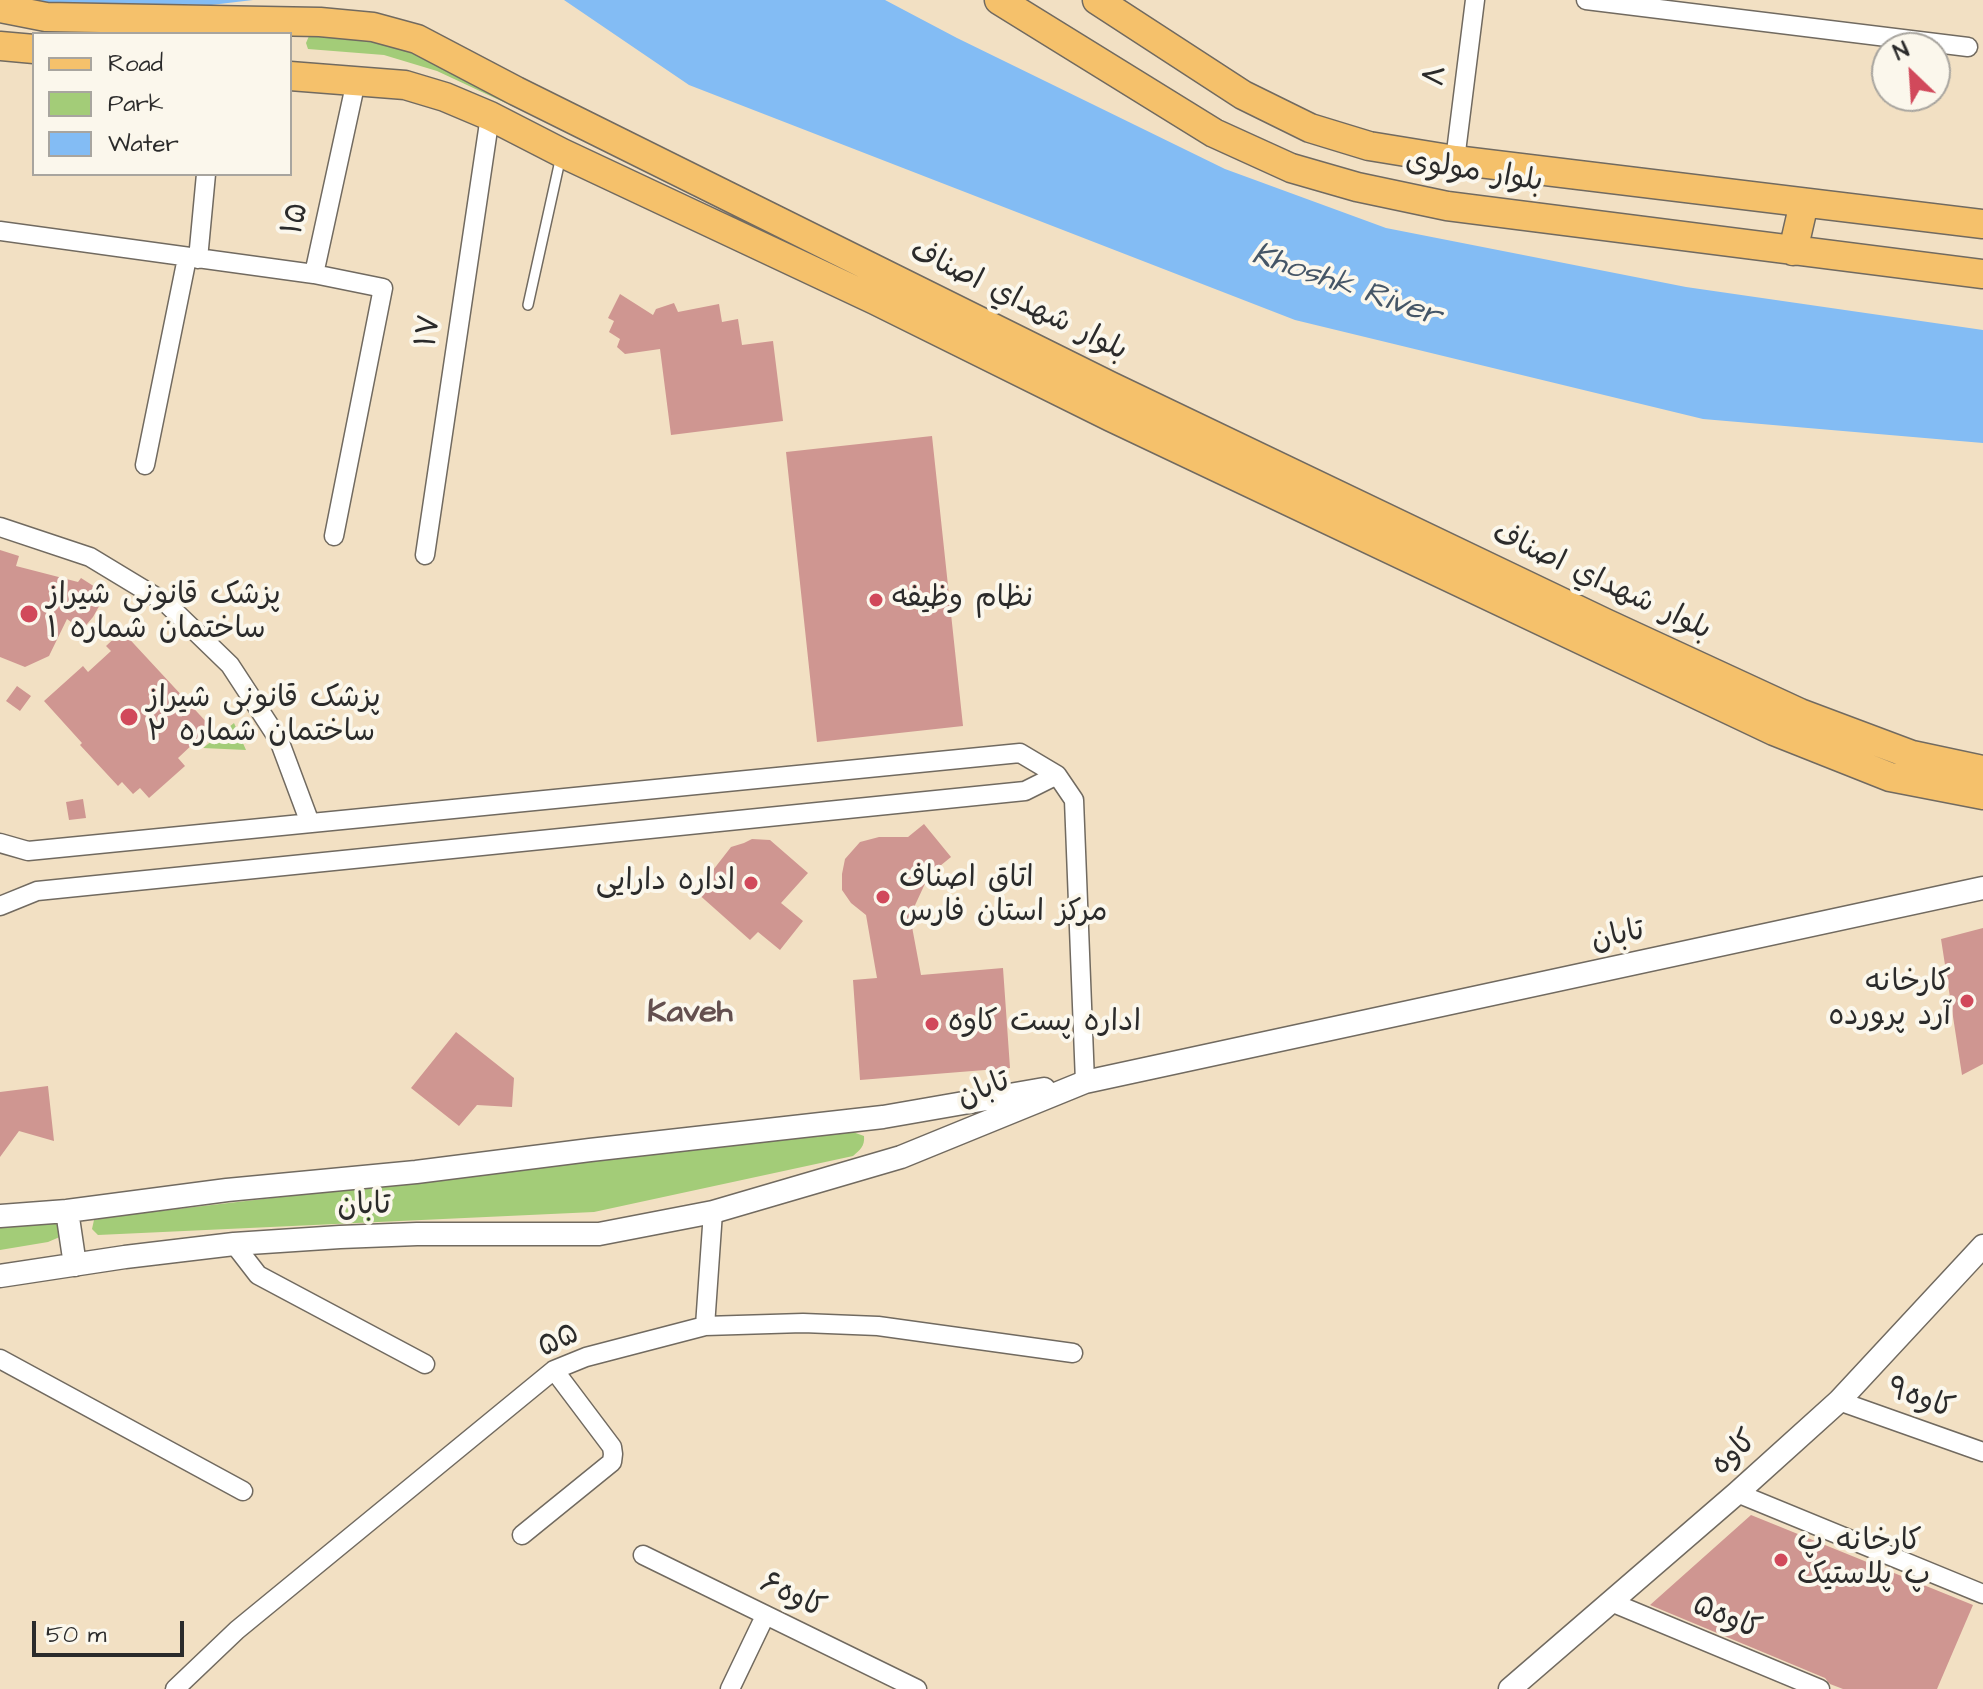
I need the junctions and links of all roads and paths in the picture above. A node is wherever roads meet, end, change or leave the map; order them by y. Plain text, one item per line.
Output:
1 (999, 0) edge
2 (1097, 0) edge
3 (1475, 0) edge
4 (1586, 0) edge
5 (0, 8) edge
6 (300, 30) edge
7 (0, 46) edge
8 (1968, 47) dead end
9 (32, 49) edge
10 (294, 72) edge
11 (356, 81) junction
12 (490, 116) junction
13 (562, 153) junction
14 (1455, 160) junction
15 (206, 176) edge
16 (1804, 203) junction
17 (1983, 224) edge
18 (0, 231) edge
19 (1793, 251) junction
20 (192, 258) junction
21 (314, 274) junction
22 (1983, 274) edge
23 (528, 305) dead end
24 (145, 465) dead end
25 (0, 527) edge
26 (334, 536) dead end
27 (425, 555) dead end
28 (1983, 770) edge
29 (1057, 775) junction
30 (1983, 795) edge
31 (310, 823) junction
32 (0, 843) edge
33 (1983, 888) edge
34 (0, 906) edge
35 (1085, 1082) junction
36 (67, 1211) junction
37 (713, 1212) junction
38 (0, 1216) edge
39 (234, 1244) junction
40 (1979, 1255) edge
41 (75, 1265) junction
42 (0, 1276) edge
43 (705, 1326) junction
44 (1073, 1353) dead end
45 (0, 1359) edge
46 (425, 1364) dead end
47 (554, 1370) junction
48 (1839, 1401) junction
49 (1983, 1452) edge
50 (243, 1491) dead end
51 (1737, 1493) junction
52 (522, 1535) dead end
53 (643, 1555) dead end
54 (1983, 1594) edge
55 (1611, 1602) junction
56 (765, 1616) junction
57 (891, 1683) edge
58 (175, 1689) edge
59 (730, 1689) edge
60 (917, 1689) edge
61 (1510, 1689) edge
62 (1820, 1689) edge

1 - 19 main road, بلوار مولوی
2 - 14 main road, بلوار مولوی
3 - 14 street, ۸
4 - 8 street
5 - 6 main road, بلوار شهداي اصناف
6 - 28 main road, بلوار شهداي اصناف
7 - 9 main road
10 - 11 main road, بلوار شهداي اصناف
11 - 12 main road, بلوار شهداي اصناف
11 - 21 street, ۱۵
12 - 13 main road, بلوار شهداي اصناف
12 - 27 street, ۱۷
13 - 23 lane
13 - 30 main road, بلوار شهداي اصناف
14 - 16 main road, بلوار مولوی
15 - 20 street
16 - 17 main road, بلوار مولوی
16 - 19 main road
18 - 20 street
19 - 22 main road, بلوار مولوی
20 - 21 street
20 - 24 street
21 - 26 street
25 - 31 street
29 - 31 street
29 - 34 street
29 - 35 street
31 - 32 street
33 - 35 street, تابان
35 - 36 street
35 - 37 street, تابان
36 - 38 street
36 - 41 street
37 - 39 street, تابان
37 - 43 street
39 - 41 street, تابان
39 - 46 street
40 - 48 street, کاوه
41 - 42 street, تابان
43 - 44 street, ۵۵
43 - 47 street, ۵۵
45 - 50 street
47 - 52 street
47 - 58 street, ۵۵
48 - 49 street, کاوه۹
48 - 51 street, کاوه
51 - 54 street
51 - 55 street, کاوه
53 - 56 street, کاوه۶
55 - 61 street, کاوه
55 - 62 street, کاوه۵
56 - 57 street, کاوه۶
56 - 59 street
57 - 60 street, کاوه۶

